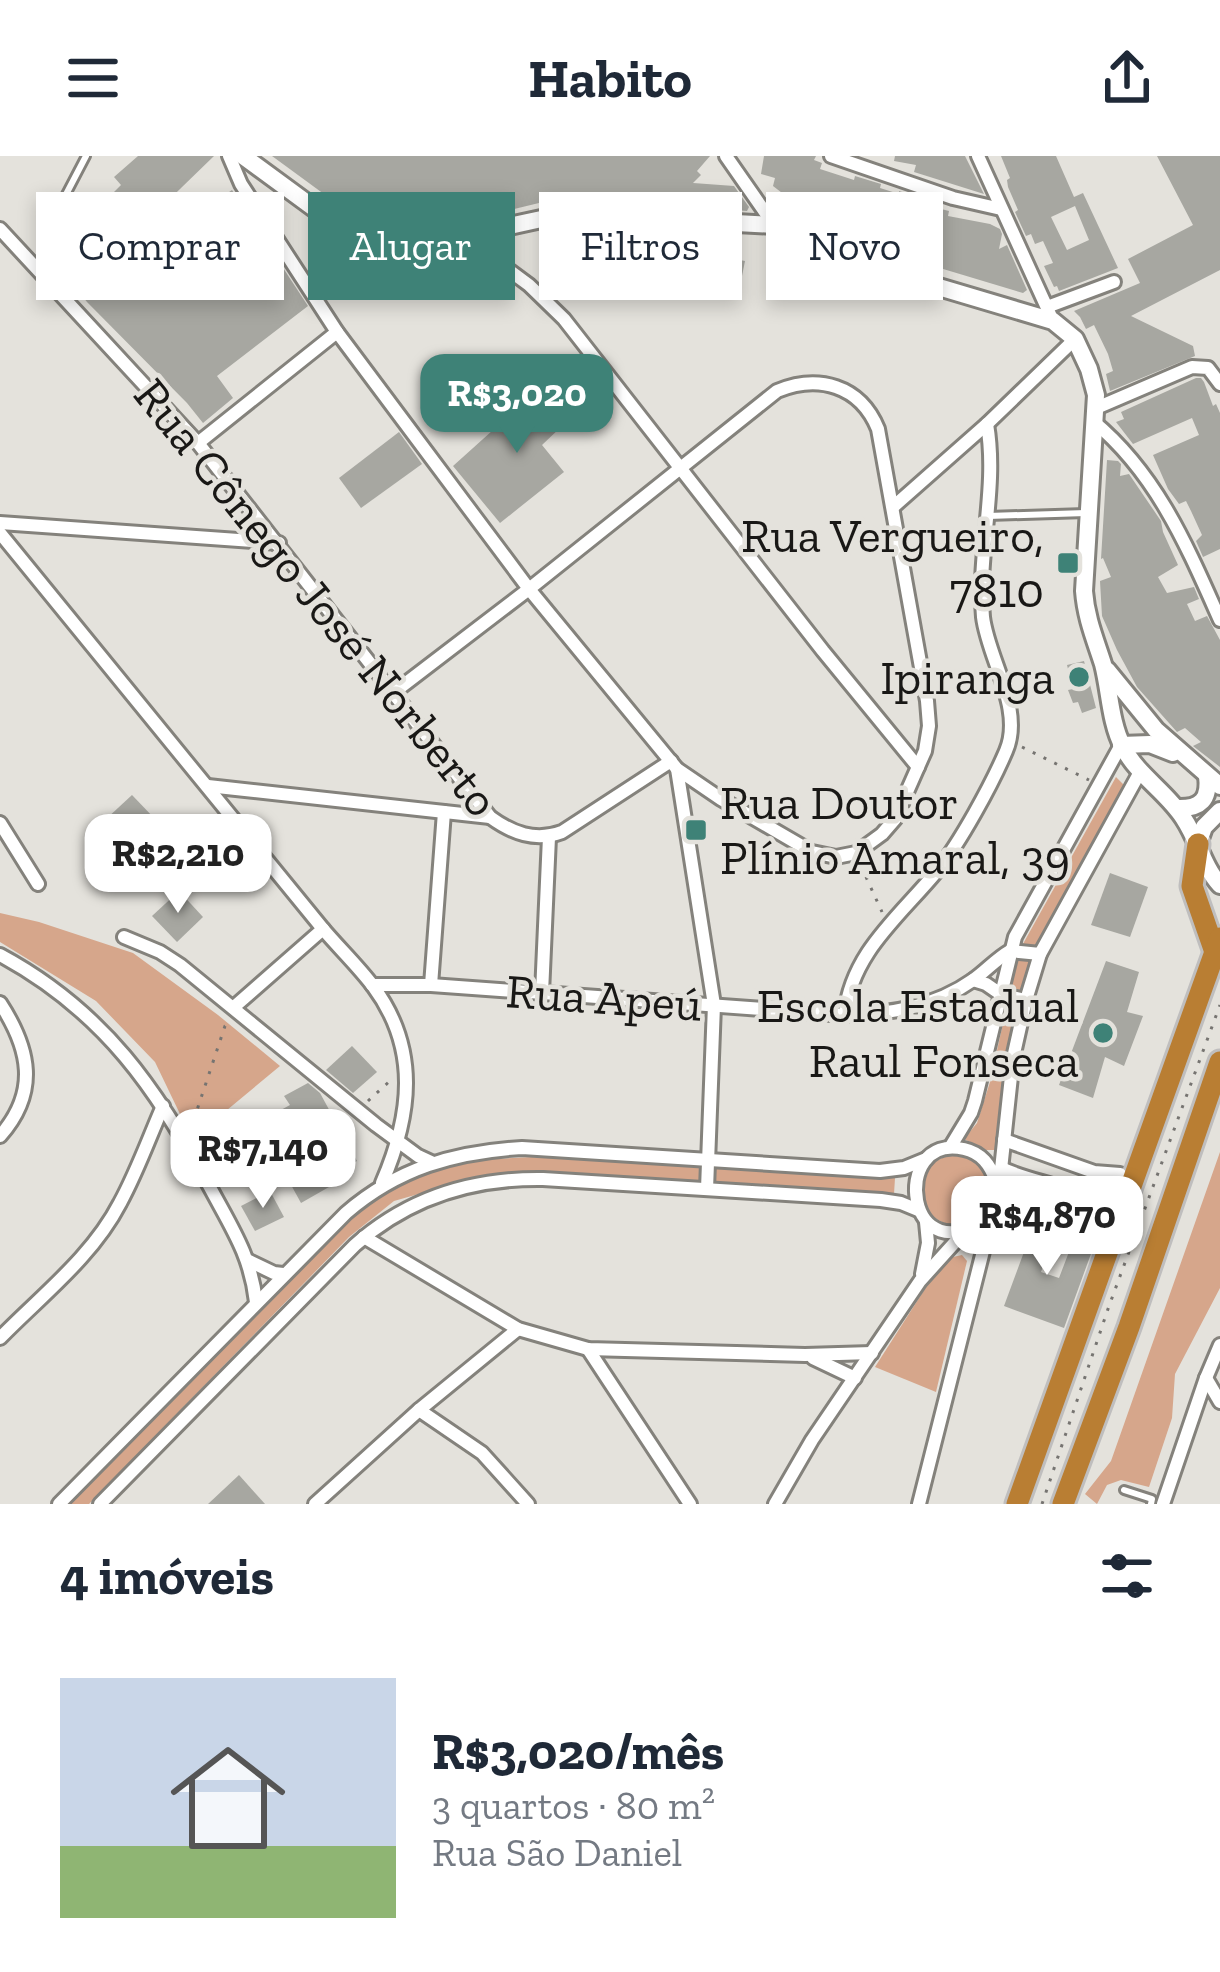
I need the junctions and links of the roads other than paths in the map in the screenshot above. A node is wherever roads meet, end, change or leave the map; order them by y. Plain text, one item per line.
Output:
1 (86, 156) edge
2 (229, 156) edge
3 (243, 156) edge
4 (726, 156) edge
5 (832, 156) edge
6 (978, 156) edge
7 (67, 192) edge
8 (308, 204) edge
9 (1001, 208) junction
10 (766, 214) edge
11 (515, 225) edge
12 (766, 225) edge
13 (0, 229) edge
14 (515, 277) edge
15 (1114, 282) dead end
16 (943, 287) edge
17 (1050, 314) junction
18 (337, 332) junction
19 (1076, 340) junction
20 (1220, 383) edge
21 (1094, 415) junction
22 (987, 424) junction
23 (198, 443) junction
24 (682, 468) junction
25 (892, 507) junction
26 (1088, 513) junction
27 (988, 516) junction
28 (0, 523) edge
29 (0, 532) edge
30 (279, 543) junction
31 (530, 589) junction
32 (1220, 620) edge
33 (1103, 665) junction
34 (393, 693) junction
35 (1121, 745) junction
36 (674, 765) junction
37 (918, 767) junction
38 (1140, 772) junction
39 (1207, 776) edge
40 (208, 786) junction
41 (1177, 808) junction
42 (1220, 811) edge
43 (444, 812) junction
44 (490, 817) junction
45 (0, 824) edge
46 (549, 837) junction
47 (1198, 844) junction
48 (38, 884) dead end
49 (1220, 885) edge
50 (323, 929) junction
51 (124, 938) dead end
52 (1217, 945) edge
53 (1010, 951) junction
54 (1040, 954) junction
55 (0, 956) edge
56 (973, 980) junction
57 (431, 985) junction
58 (372, 986) junction
59 (542, 993) junction
60 (1002, 995) junction
61 (1026, 1000) junction
62 (0, 1003) edge
63 (714, 1005) junction
64 (237, 1010) junction
65 (845, 1015) junction
66 (1220, 1062) edge
67 (163, 1106) junction
68 (0, 1136) edge
69 (1004, 1140) junction
70 (399, 1141) junction
71 (951, 1146) junction
72 (537, 1149) junction
73 (926, 1159) junction
74 (708, 1160) junction
75 (433, 1163) junction
76 (1001, 1168) junction
77 (1120, 1174) dead end
78 (536, 1179) junction
79 (381, 1184) junction
80 (999, 1188) junction
81 (707, 1189) junction
82 (992, 1214) junction
83 (922, 1216) junction
84 (1116, 1226) junction
85 (966, 1230) junction
86 (364, 1237) junction
87 (249, 1261) junction
88 (283, 1274) junction
89 (920, 1281) junction
90 (256, 1301) junction
91 (518, 1329) junction
92 (224, 1336) junction
93 (0, 1338) edge
94 (1220, 1345) edge
95 (588, 1349) junction
96 (872, 1353) junction
97 (805, 1355) junction
98 (244, 1356) junction
99 (1220, 1370) edge
100 (855, 1378) junction
101 (1206, 1378) junction
102 (1220, 1402) edge
103 (419, 1410) junction
104 (133, 1426) junction
105 (157, 1446) junction
106 (1124, 1490) dead end
107 (526, 1503) edge
108 (59, 1504) edge
109 (100, 1504) edge
110 (315, 1504) edge
111 (690, 1504) edge
112 (775, 1504) edge
113 (920, 1504) edge
114 (1017, 1504) edge
115 (1063, 1504) edge
116 (1150, 1504) edge
117 (1163, 1504) edge

1 - 7 lane
2 - 18 street
3 - 8 main road
4 - 10 street
5 - 9 street
6 - 9 street
9 - 17 street
11 - 12 main road
13 - 23 street, Rua Cônego José Norberto
14 - 24 street
15 - 17 street
16 - 17 main road
17 - 19 main road
18 - 23 street
18 - 31 street
19 - 21 main road
19 - 22 street
20 - 21 street
21 - 26 main road
21 - 32 street
22 - 25 street
22 - 27 street
23 - 30 street, Rua Cônego José Norberto
24 - 25 street
24 - 31 street
24 - 37 street
25 - 37 street
26 - 27 lane
26 - 33 main road
27 - 65 street
28 - 30 street
29 - 40 street
30 - 34 street, Rua Cônego José Norberto
31 - 34 street
31 - 36 street
33 - 35 main road
33 - 39 main road
34 - 44 street, Rua Cônego José Norberto
35 - 38 main road
35 - 39 main road
35 - 53 street
36 - 37 street
36 - 46 street, Rua Cônego José Norberto
36 - 63 street
38 - 41 main road
38 - 54 street
39 - 41 main road
40 - 43 street
40 - 50 street
41 - 47 main road
42 - 47 main road
43 - 44 street
43 - 57 street
44 - 46 street, Rua Cônego José Norberto
45 - 48 street
46 - 59 street
47 - 49 main road
47 - 52 highway
50 - 58 street
50 - 64 street
51 - 64 street
52 - 84 highway
53 - 54 street
53 - 56 street, Rua Apeú
53 - 60 street
54 - 61 street
55 - 67 street
56 - 60 street
56 - 65 street, Rua Apeú
57 - 58 street, Rua Apeú
57 - 59 street, Rua Apeú
58 - 70 street
59 - 63 street, Rua Apeú
60 - 61 street
60 - 71 street
61 - 69 street
62 - 68 street
63 - 65 street, Rua Apeú
63 - 74 street
64 - 70 street
66 - 115 highway
67 - 87 street
67 - 93 street
69 - 76 street
69 - 77 street
70 - 75 street
70 - 79 street
71 - 73 street
71 - 80 street
72 - 74 street
72 - 75 street
72 - 78 street
73 - 74 street
73 - 83 street
74 - 81 street
75 - 79 street
76 - 80 street
76 - 84 street
78 - 81 street
78 - 86 street
79 - 88 street
80 - 82 street
81 - 83 street
82 - 85 street
82 - 113 street
83 - 85 street
83 - 89 street
84 - 114 highway
85 - 89 street
86 - 91 street
86 - 98 street
87 - 88 street
87 - 90 street
88 - 90 street
89 - 96 street
90 - 92 street
91 - 95 street
91 - 103 street
92 - 98 street
92 - 104 street
94 - 101 street
95 - 97 street
95 - 111 street
96 - 97 street
96 - 100 street
97 - 100 street
98 - 105 street
99 - 101 lane
100 - 112 street
101 - 102 street
101 - 117 street
103 - 107 street
103 - 110 street
104 - 105 street
104 - 108 street
105 - 109 street
106 - 116 lane

